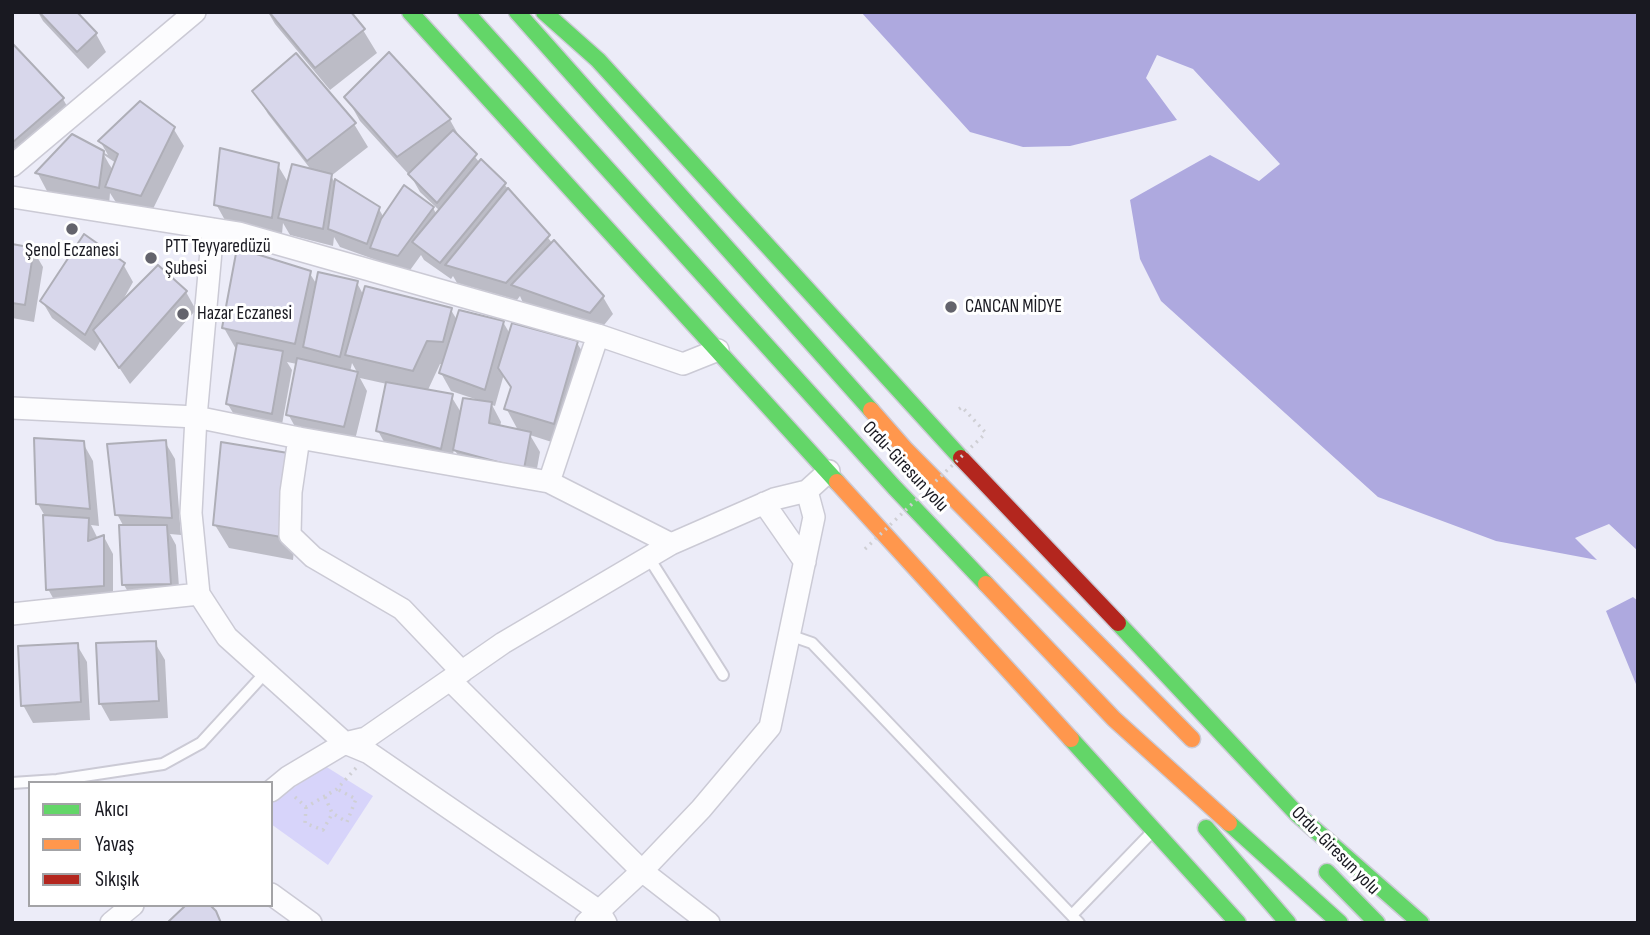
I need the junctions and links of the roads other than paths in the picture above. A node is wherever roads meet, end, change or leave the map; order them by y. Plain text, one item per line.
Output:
1 (195, 12) edge
2 (410, 12) edge
3 (466, 12) edge
4 (517, 12) edge
5 (544, 12) edge
6 (12, 166) edge
7 (12, 197) edge
8 (213, 229) junction
9 (598, 335) junction
10 (719, 350) junction
11 (12, 408) edge
12 (196, 417) junction
13 (299, 438) junction
14 (829, 471) junction
15 (549, 482) junction
16 (807, 491) junction
17 (764, 503) junction
18 (671, 544) junction
19 (649, 558) junction
20 (805, 562) junction
21 (199, 594) junction
22 (12, 614) edge
23 (789, 635) junction
24 (266, 673) junction
25 (1128, 674) junction
26 (723, 675) dead end
27 (456, 676) junction
28 (1114, 719) junction
29 (345, 743) junction
30 (1204, 751) dead end
31 (42, 781) edge
32 (275, 788) edge
33 (1297, 814) junction
34 (1154, 830) junction
35 (1320, 865) dead end
36 (642, 871) junction
37 (273, 895) edge
38 (131, 907) edge
39 (597, 919) edge
40 (1076, 919) edge
41 (111, 923) edge
42 (311, 923) edge
43 (709, 923) edge
44 (1238, 923) edge
45 (1289, 923) edge
46 (1340, 923) edge
47 (1377, 923) edge
48 (1421, 923) edge

1 - 6 street
2 - 10 main road
3 - 28 main road, Ordu-Giresun yolu
4 - 25 main road, Ordu-Giresun yolu
5 - 33 main road
7 - 8 street
8 - 9 street
8 - 12 street
9 - 10 street
9 - 15 street
10 - 14 main road
11 - 12 street
12 - 13 street
12 - 21 street
13 - 15 street
13 - 27 street
14 - 16 street
14 - 34 main road
15 - 18 street
16 - 17 street
16 - 20 street
17 - 18 street
17 - 20 street
18 - 19 street
19 - 26 lane
19 - 27 street
20 - 23 street
21 - 22 street
21 - 24 street
23 - 36 street
23 - 40 lane
24 - 29 street
24 - 31 lane
25 - 30 main road, Ordu-Giresun yolu
25 - 33 main road
27 - 29 street
27 - 36 street
28 - 45 main road
28 - 46 main road, Ordu-Giresun yolu
29 - 32 street
29 - 39 street
33 - 48 main road
34 - 40 lane
34 - 44 main road
35 - 47 main road, Ordu-Giresun yolu
36 - 39 street
36 - 43 street
37 - 42 street
38 - 41 street

